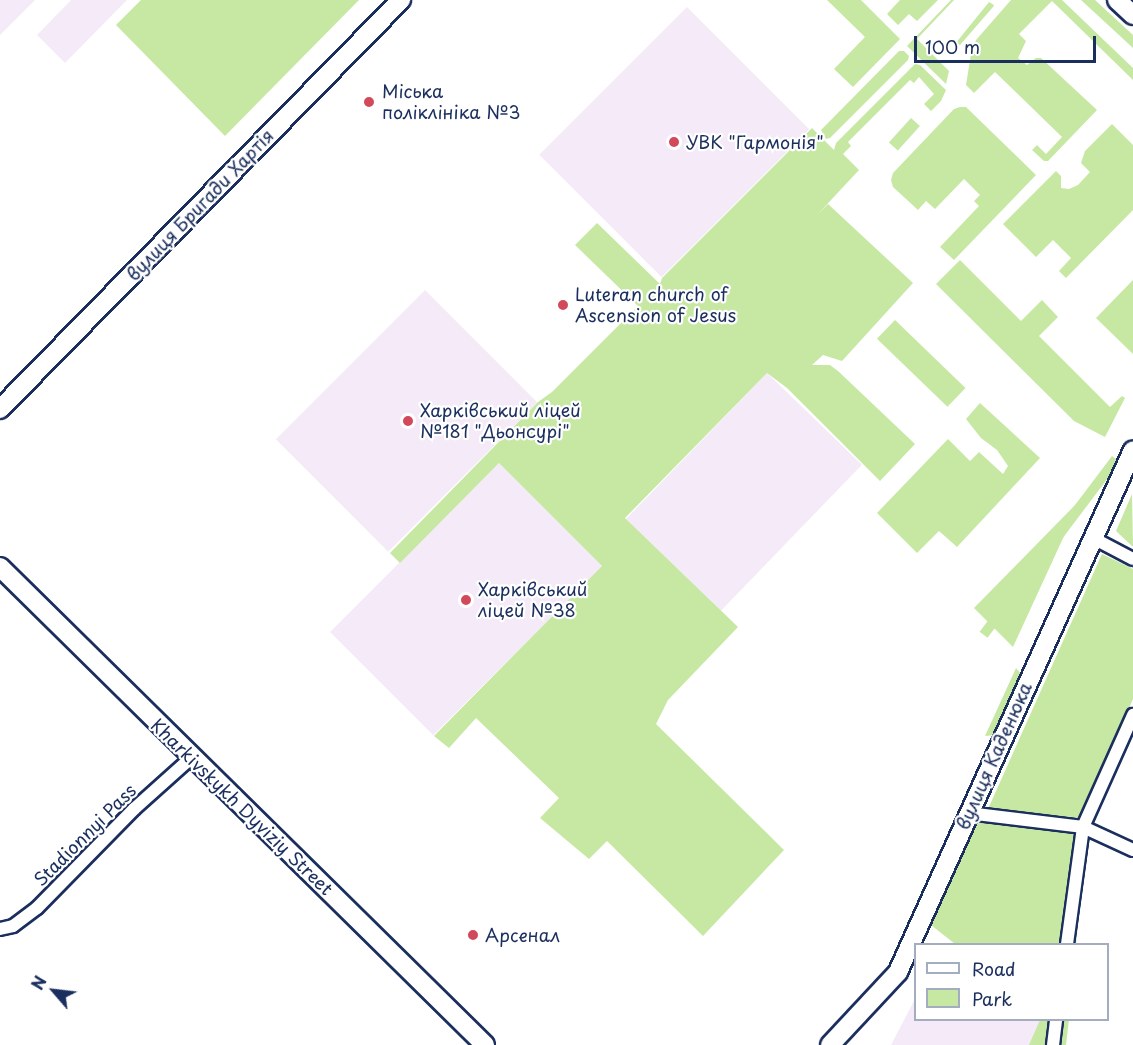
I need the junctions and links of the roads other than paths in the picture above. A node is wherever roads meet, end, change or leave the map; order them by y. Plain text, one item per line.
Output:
1 (401, 0) edge
2 (1117, 0) edge
3 (1133, 15) edge
4 (0, 409) edge
5 (1133, 450) edge
6 (1093, 538) junction
7 (1133, 558) edge
8 (0, 567) edge
9 (1133, 715) edge
10 (191, 758) junction
11 (968, 813) junction
12 (1083, 827) junction
13 (1133, 850) edge
14 (0, 929) edge
15 (1067, 943) edge
16 (1056, 1021) edge
17 (485, 1045) edge
18 (830, 1045) edge
19 (1053, 1045) edge

1 - 4 street, вулиця Бригади Хартія
2 - 3 street
5 - 6 street, вулиця Каденюка
6 - 7 street
6 - 11 street, вулиця Каденюка
8 - 10 street, Kharkivskykh Dyviziy Street
9 - 12 street
10 - 14 street, Stadionnyi Pass
10 - 17 street, Kharkivskykh Dyviziy Street
11 - 12 street
11 - 18 street, вулиця Каденюка
12 - 13 street
12 - 15 street
16 - 19 street

